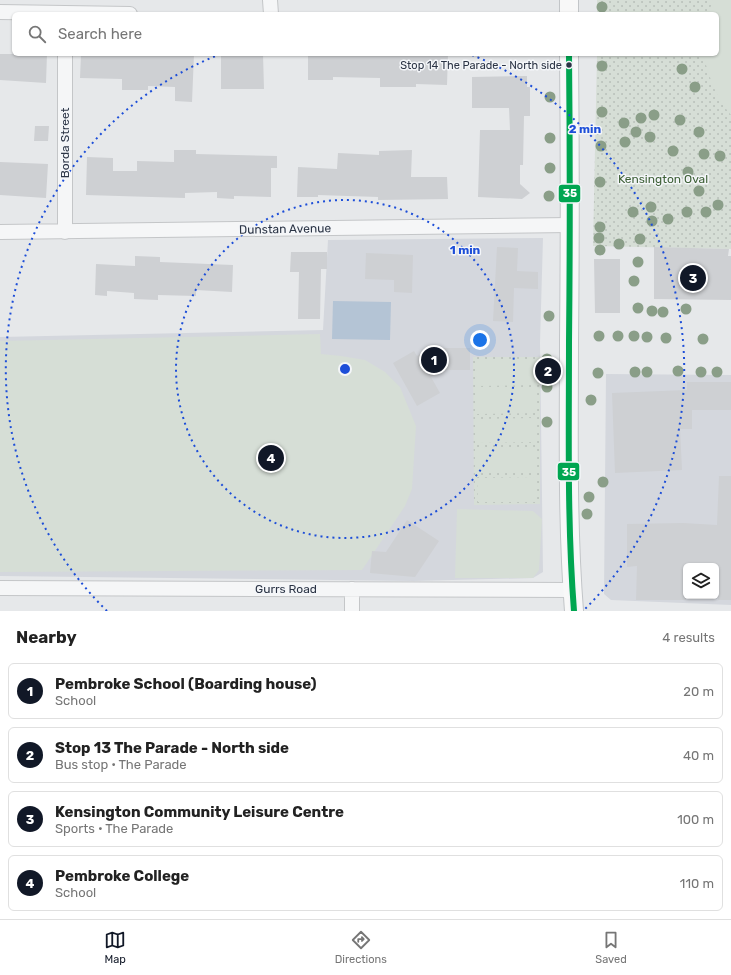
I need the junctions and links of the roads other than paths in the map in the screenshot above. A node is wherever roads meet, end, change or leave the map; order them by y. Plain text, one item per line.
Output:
1 (270, 0) edge
2 (569, 0) edge
3 (0, 12) edge
4 (12, 12) edge
5 (271, 12) edge
6 (569, 12) edge
7 (65, 56) edge
8 (570, 56) edge
9 (570, 225) junction
10 (0, 232) edge
11 (65, 232) junction
12 (0, 588) edge
13 (352, 589) junction
14 (572, 590) junction
15 (352, 611) edge
16 (574, 611) edge

1 - 5 street
2 - 6 main road
3 - 4 street
7 - 11 street, Borda Street
8 - 9 main road
9 - 11 street, Dunstan Avenue
9 - 14 main road
10 - 11 street, Dunstan Avenue
12 - 13 street, Gurrs Road
13 - 14 street, Gurrs Road
13 - 15 street
14 - 16 main road

